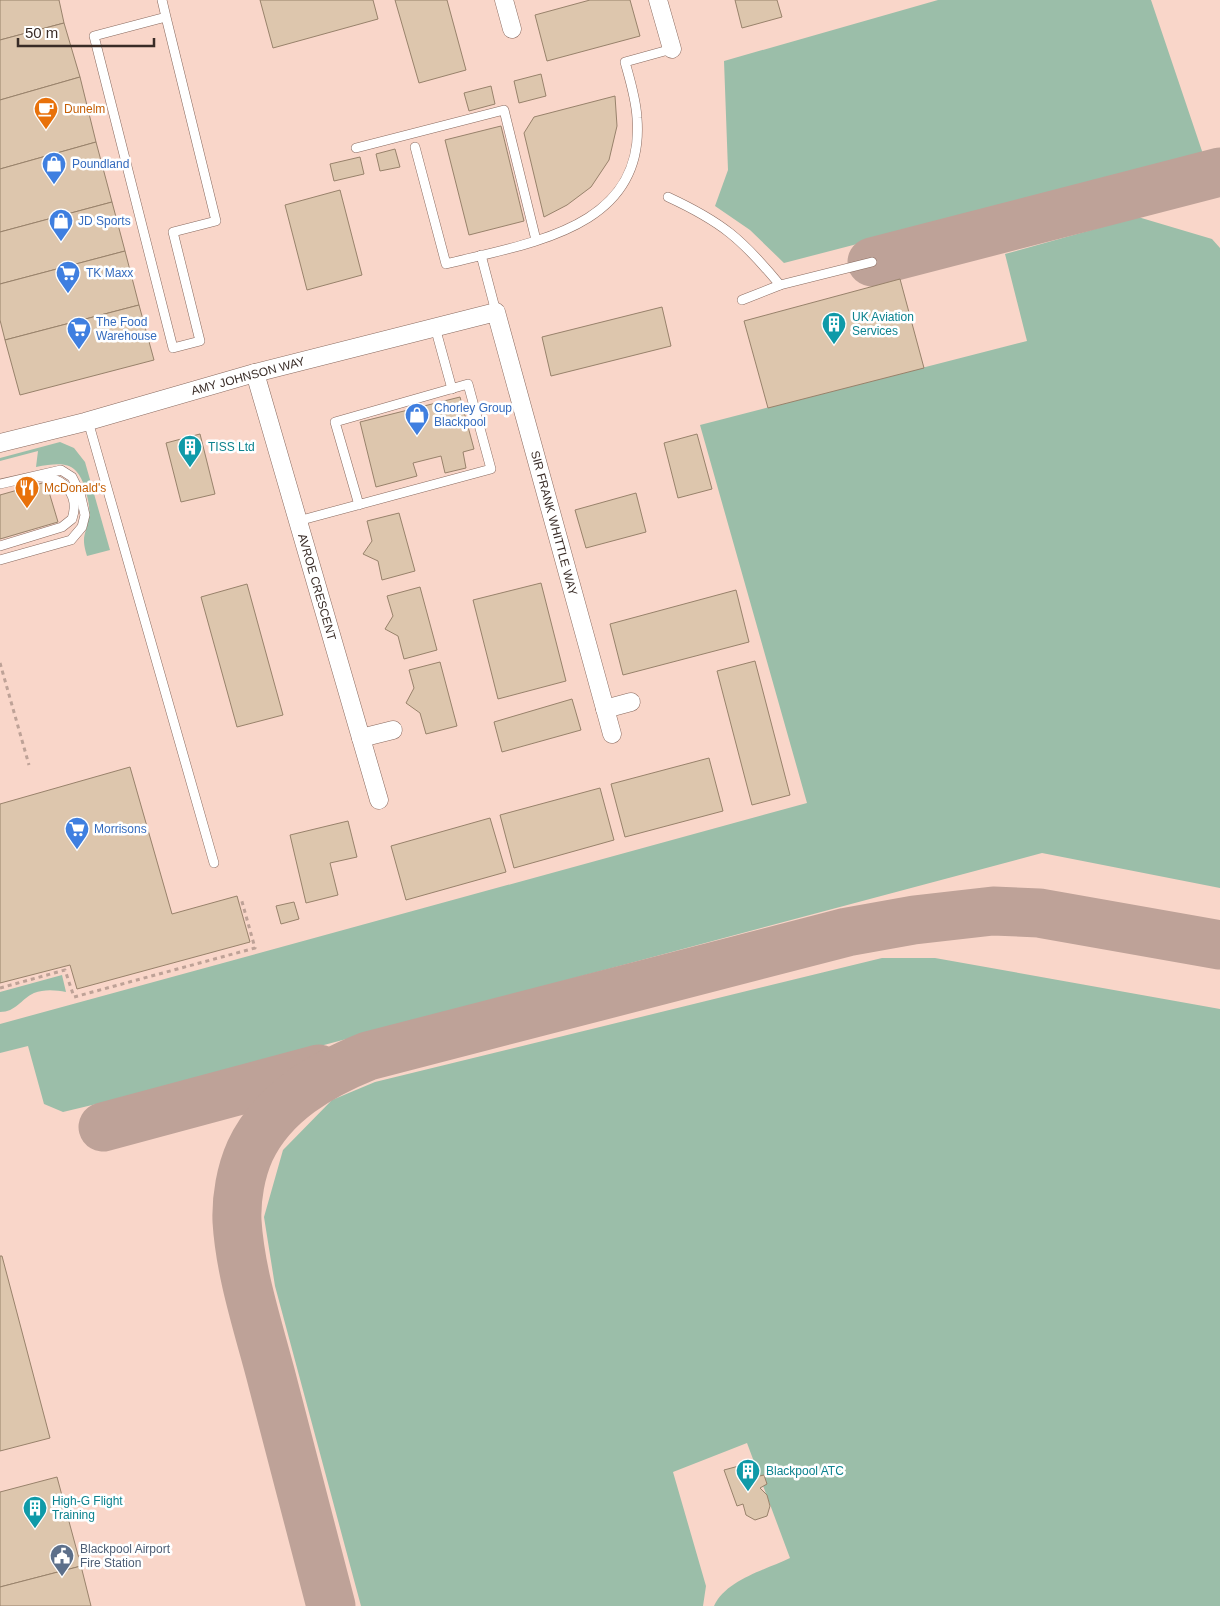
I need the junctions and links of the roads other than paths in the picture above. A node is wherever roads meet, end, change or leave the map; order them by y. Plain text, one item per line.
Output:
1 (162, 0) edge
2 (504, 0) edge
3 (658, 0) edge
4 (166, 17) junction
5 (512, 29) dead end
6 (672, 49) joint
7 (415, 147) dead end
8 (356, 148) dead end
9 (668, 197) dead end
10 (536, 240) junction
11 (481, 255) junction
12 (872, 262) dead end
13 (780, 285) junction
14 (742, 300) dead end
15 (496, 312) junction
16 (436, 327) junction
17 (255, 373) junction
18 (452, 388) junction
19 (88, 421) junction
20 (0, 442) edge
21 (25, 478) junction
22 (0, 484) edge
23 (359, 505) junction
24 (298, 521) junction
25 (0, 546) edge
26 (0, 560) edge
27 (631, 702) dead end
28 (605, 709) junction
29 (393, 730) dead end
30 (612, 734) dead end
31 (361, 738) junction
32 (379, 800) dead end
33 (214, 863) dead end

1 - 4 lane
2 - 5 street
3 - 6 street
4 - 4 lane
6 - 10 lane
7 - 11 lane
8 - 10 lane
9 - 13 lane
10 - 11 lane
11 - 15 lane
12 - 13 lane
13 - 14 lane
15 - 16 street, AMY JOHNSON WAY
15 - 28 street, SIR FRANK WHITTLE WAY
16 - 17 street, AMY JOHNSON WAY
16 - 18 lane
17 - 19 street, AMY JOHNSON WAY
17 - 24 street, AVROE CRESCENT
18 - 23 lane
18 - 23 lane
19 - 20 street, AMY JOHNSON WAY
19 - 33 lane
21 - 22 lane
21 - 25 lane
21 - 26 lane
23 - 24 lane
24 - 31 street, AVROE CRESCENT
27 - 28 street
28 - 30 street, SIR FRANK WHITTLE WAY
29 - 31 street
31 - 32 street, AVROE CRESCENT

